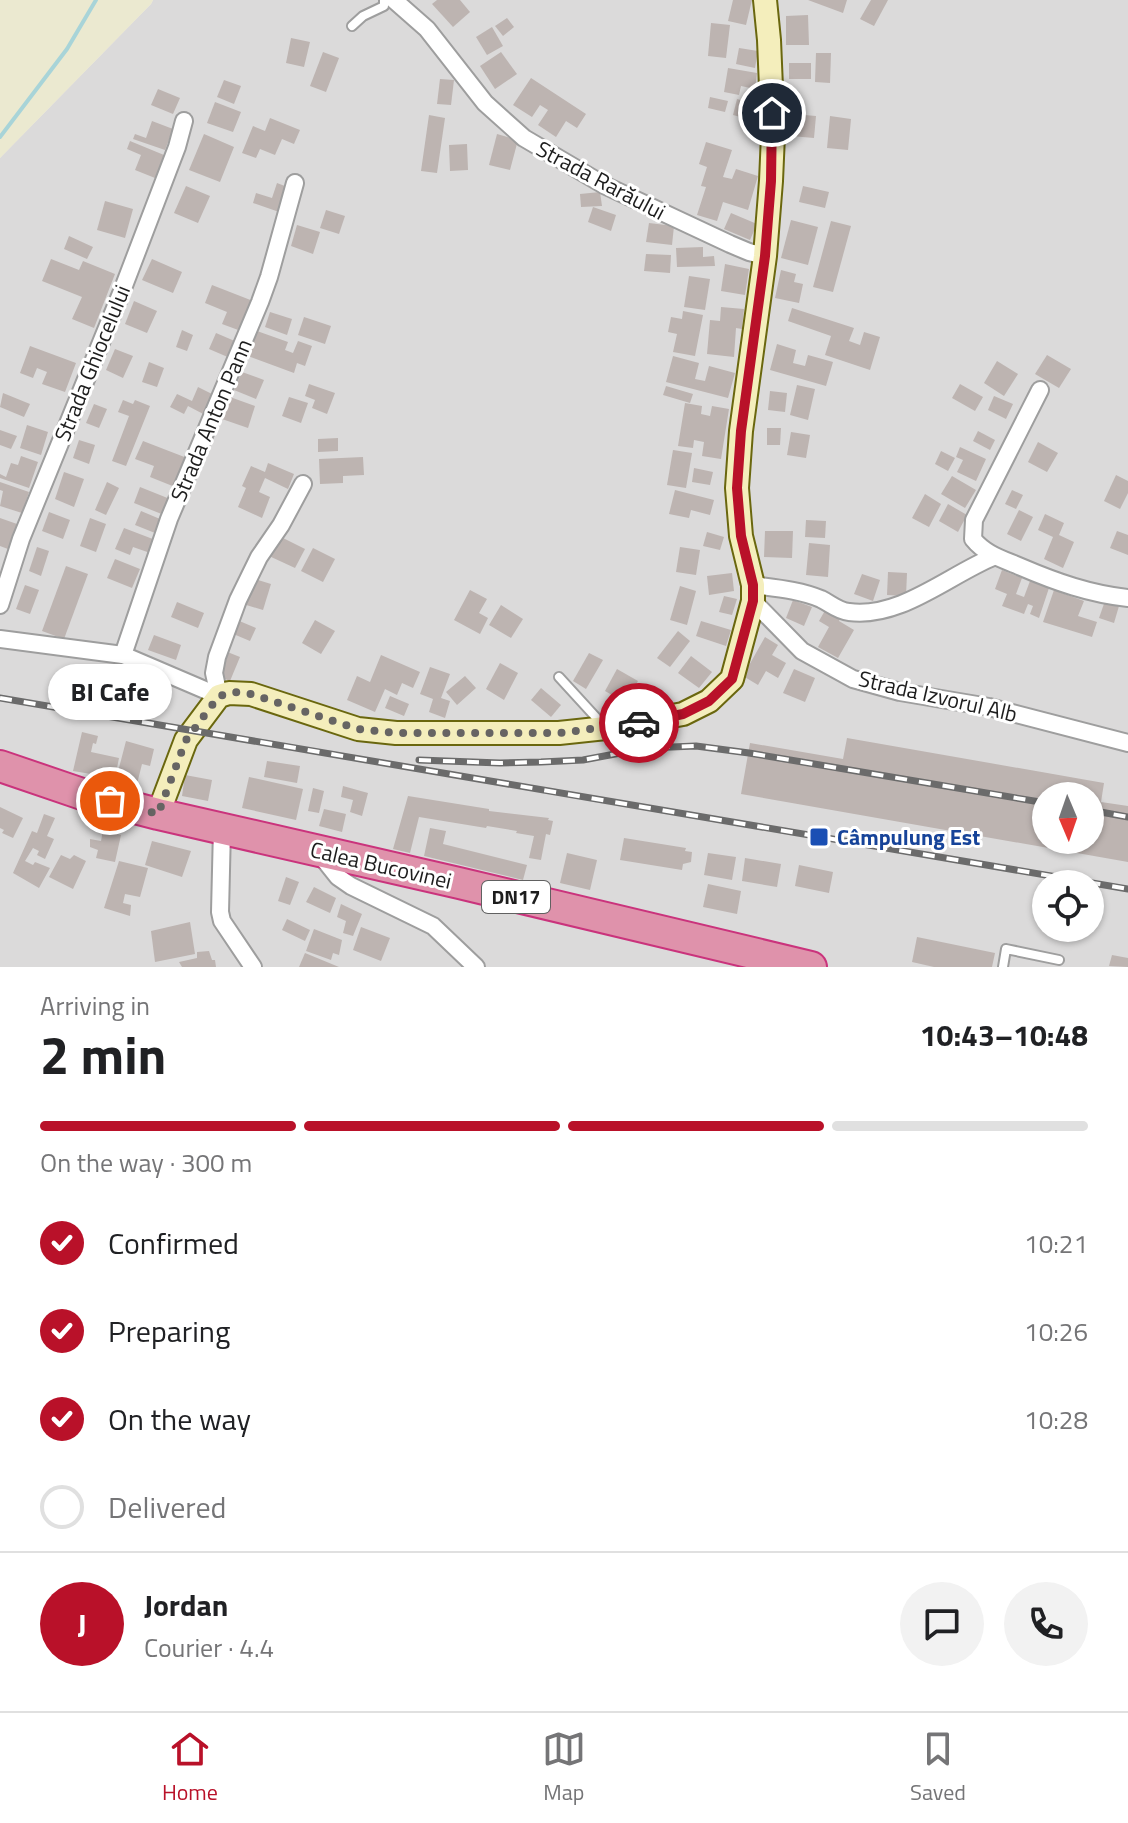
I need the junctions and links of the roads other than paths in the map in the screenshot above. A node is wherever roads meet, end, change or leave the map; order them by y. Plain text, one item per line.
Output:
1 (384, 0) edge
2 (394, 0) edge
3 (765, 0) edge
4 (352, 26) dead end
5 (184, 121) dead end
6 (295, 183) dead end
7 (765, 256) junction
8 (1040, 390) dead end
9 (303, 484) dead end
10 (993, 557) junction
11 (753, 593) junction
12 (1128, 598) edge
13 (0, 605) edge
14 (0, 639) edge
15 (123, 655) junction
16 (559, 677) dead end
17 (219, 696) junction
18 (606, 728) junction
19 (1128, 743) edge
20 (0, 766) edge
21 (158, 814) junction
22 (222, 829) junction
23 (318, 851) junction
24 (1059, 960) dead end
25 (253, 967) edge
26 (476, 967) edge
27 (811, 967) edge
28 (1003, 967) edge

1 - 4 lane
2 - 7 street, Strada Rarăului
3 - 7 street
5 - 13 street, Strada Ghiocelului
6 - 15 street, Strada Anton Pann
7 - 11 street
8 - 10 street
9 - 17 street
10 - 11 street
10 - 12 street
11 - 18 street
11 - 19 street, Strada Izvorul Alb
14 - 15 street
15 - 17 street
16 - 18 lane
17 - 18 street
17 - 21 street
20 - 21 highway, Calea Bucovinei / DN17
21 - 22 highway, Calea Bucovinei / DN17
22 - 23 highway, Calea Bucovinei / DN17
22 - 25 street
23 - 26 street
23 - 27 highway, Calea Bucovinei / DN17
24 - 28 lane

